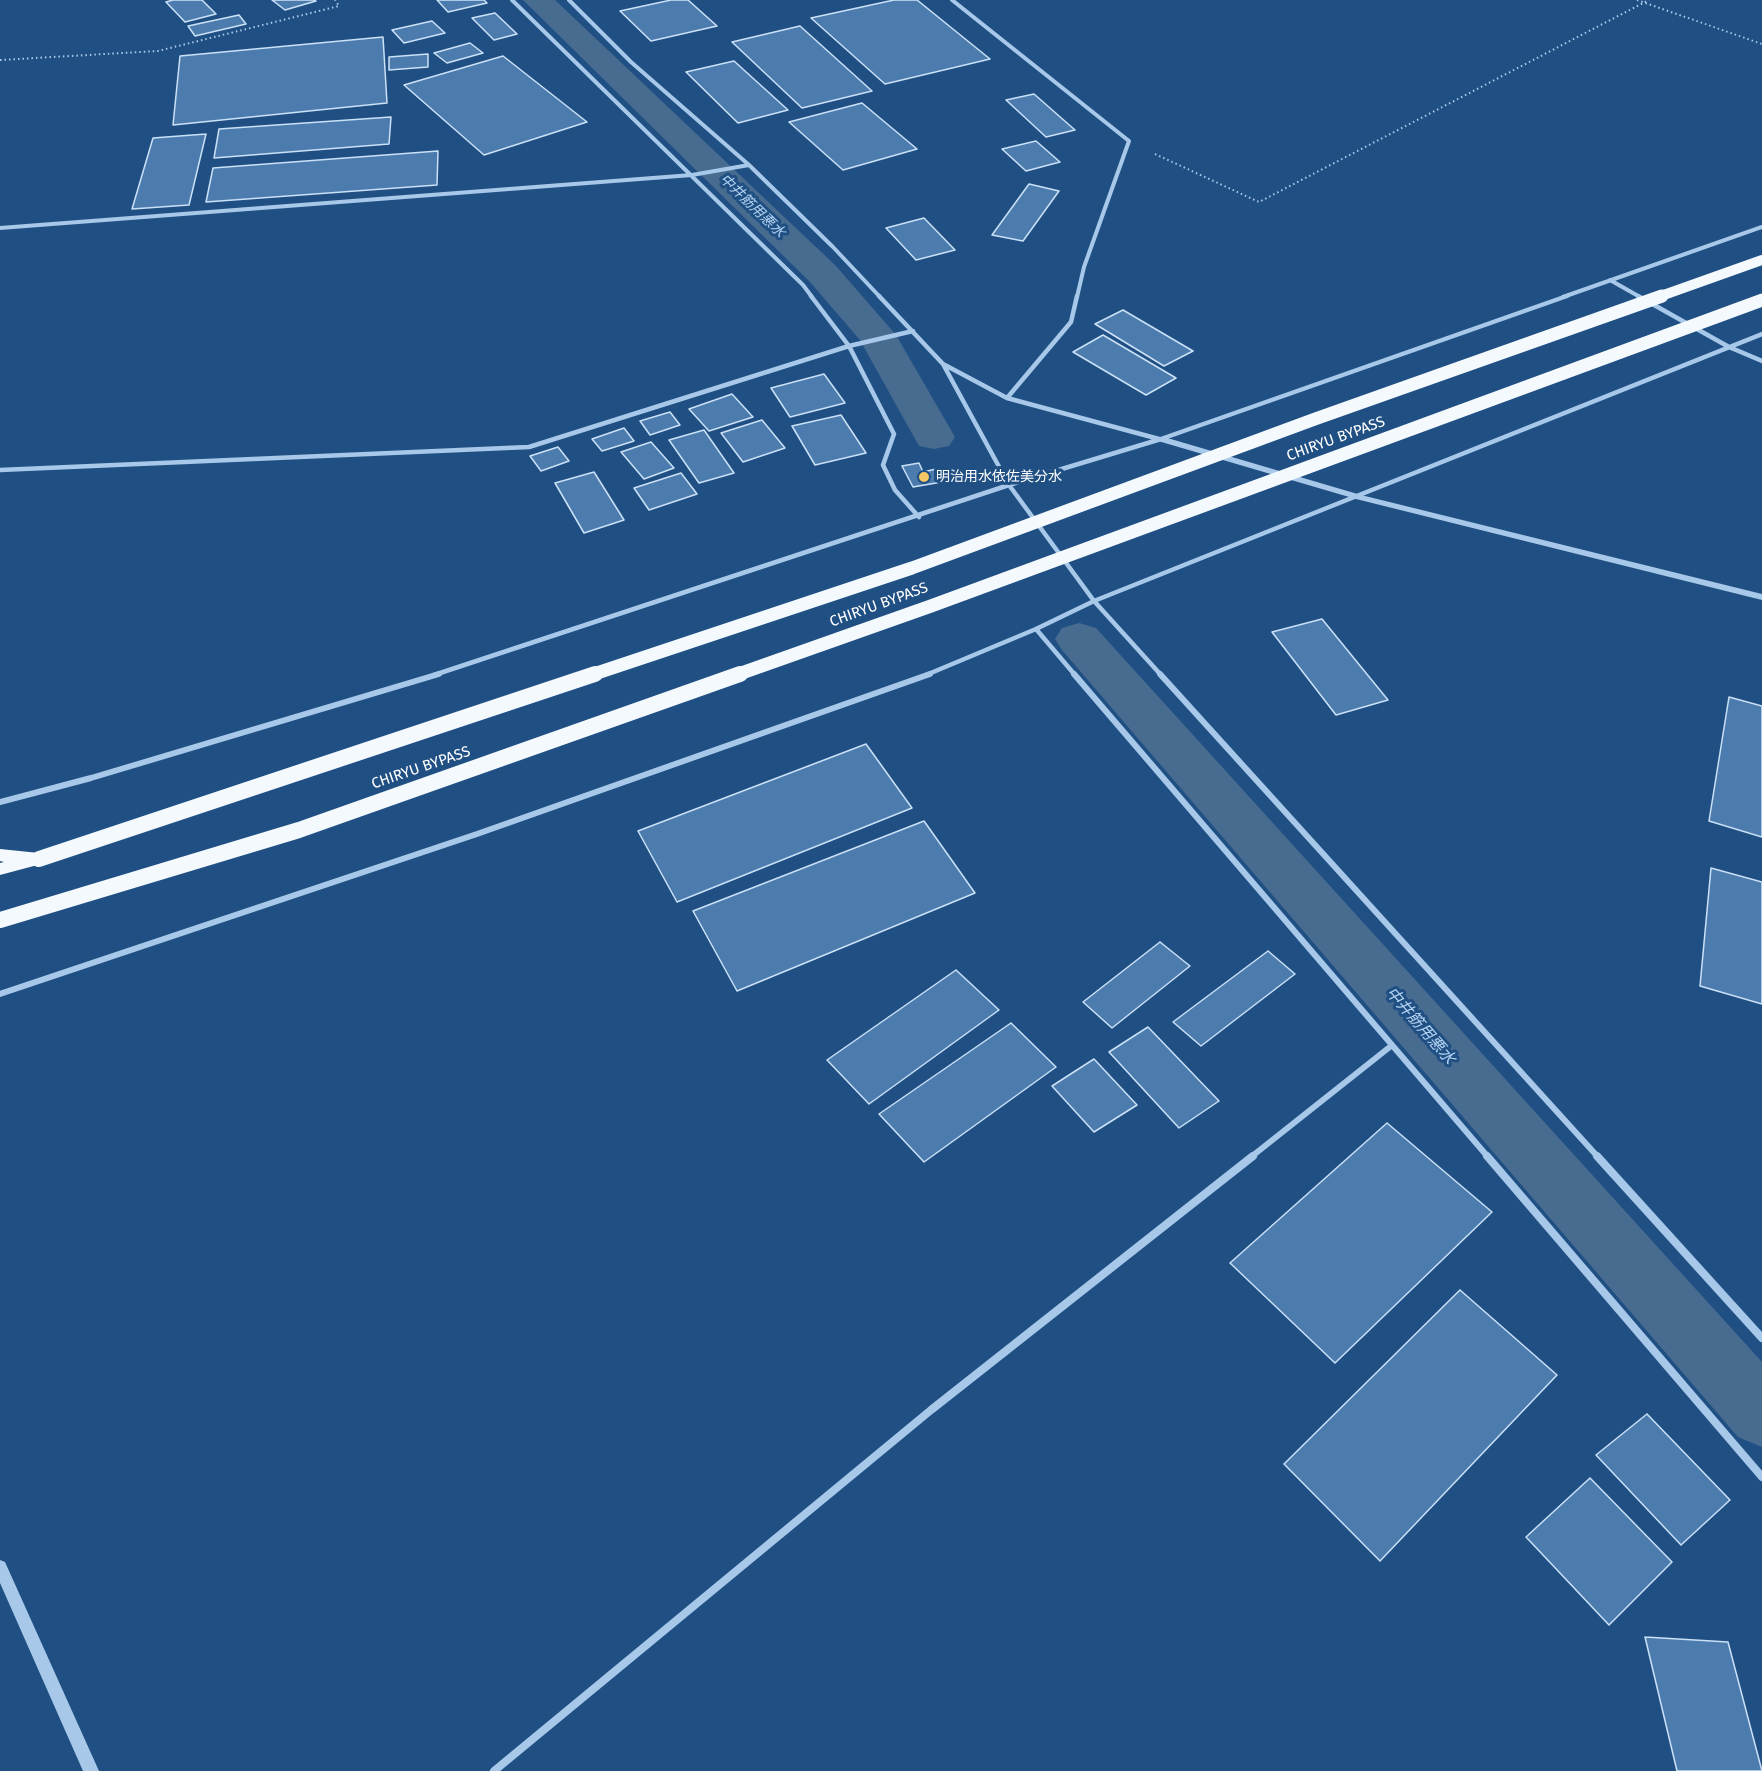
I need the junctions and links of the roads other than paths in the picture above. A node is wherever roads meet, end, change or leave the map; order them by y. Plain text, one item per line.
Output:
1 (512, 0) edge
2 (569, 0) edge
3 (952, 0) edge
4 (749, 165) junction
5 (692, 175) junction
6 (1762, 226) edge
7 (0, 228) edge
8 (1762, 260) edge
9 (1610, 280) junction
10 (1762, 300) edge
11 (913, 331) junction
12 (1762, 334) edge
13 (849, 346) junction
14 (1729, 347) junction
15 (1762, 361) edge
16 (943, 364) junction
17 (1007, 398) junction
18 (1161, 439) junction
19 (0, 470) edge
20 (1009, 485) junction
21 (1359, 497) junction
22 (919, 517) junction
23 (1762, 597) edge
24 (1094, 601) junction
25 (1036, 630) junction
26 (0, 802) edge
27 (0, 855) edge
28 (39, 859) junction
29 (0, 869) edge
30 (0, 920) edge
31 (0, 994) edge
32 (1391, 1046) junction
33 (1762, 1338) edge
34 (1762, 1477) edge
35 (0, 1567) edge
36 (92, 1771) edge
37 (494, 1771) edge

1 - 5 street
2 - 4 street
3 - 17 street
4 - 5 street
4 - 11 street
5 - 7 street
5 - 13 street
6 - 9 street
8 - 28 highway, CHIRYU BYPASS, bridge
9 - 14 street
9 - 18 street
10 - 30 highway, CHIRYU BYPASS, bridge
11 - 13 street
11 - 16 street
12 - 14 street
13 - 19 street
13 - 22 street
14 - 15 street
14 - 21 street
16 - 17 street
16 - 20 street
17 - 18 street
18 - 20 street
18 - 21 street
20 - 22 street
20 - 24 street
21 - 23 street
21 - 24 street
22 - 26 street
24 - 25 street
24 - 33 street
25 - 31 street
25 - 32 street
27 - 28 highway
28 - 29 highway, CHIRYU BYPASS
32 - 34 street
32 - 37 street
35 - 36 street

